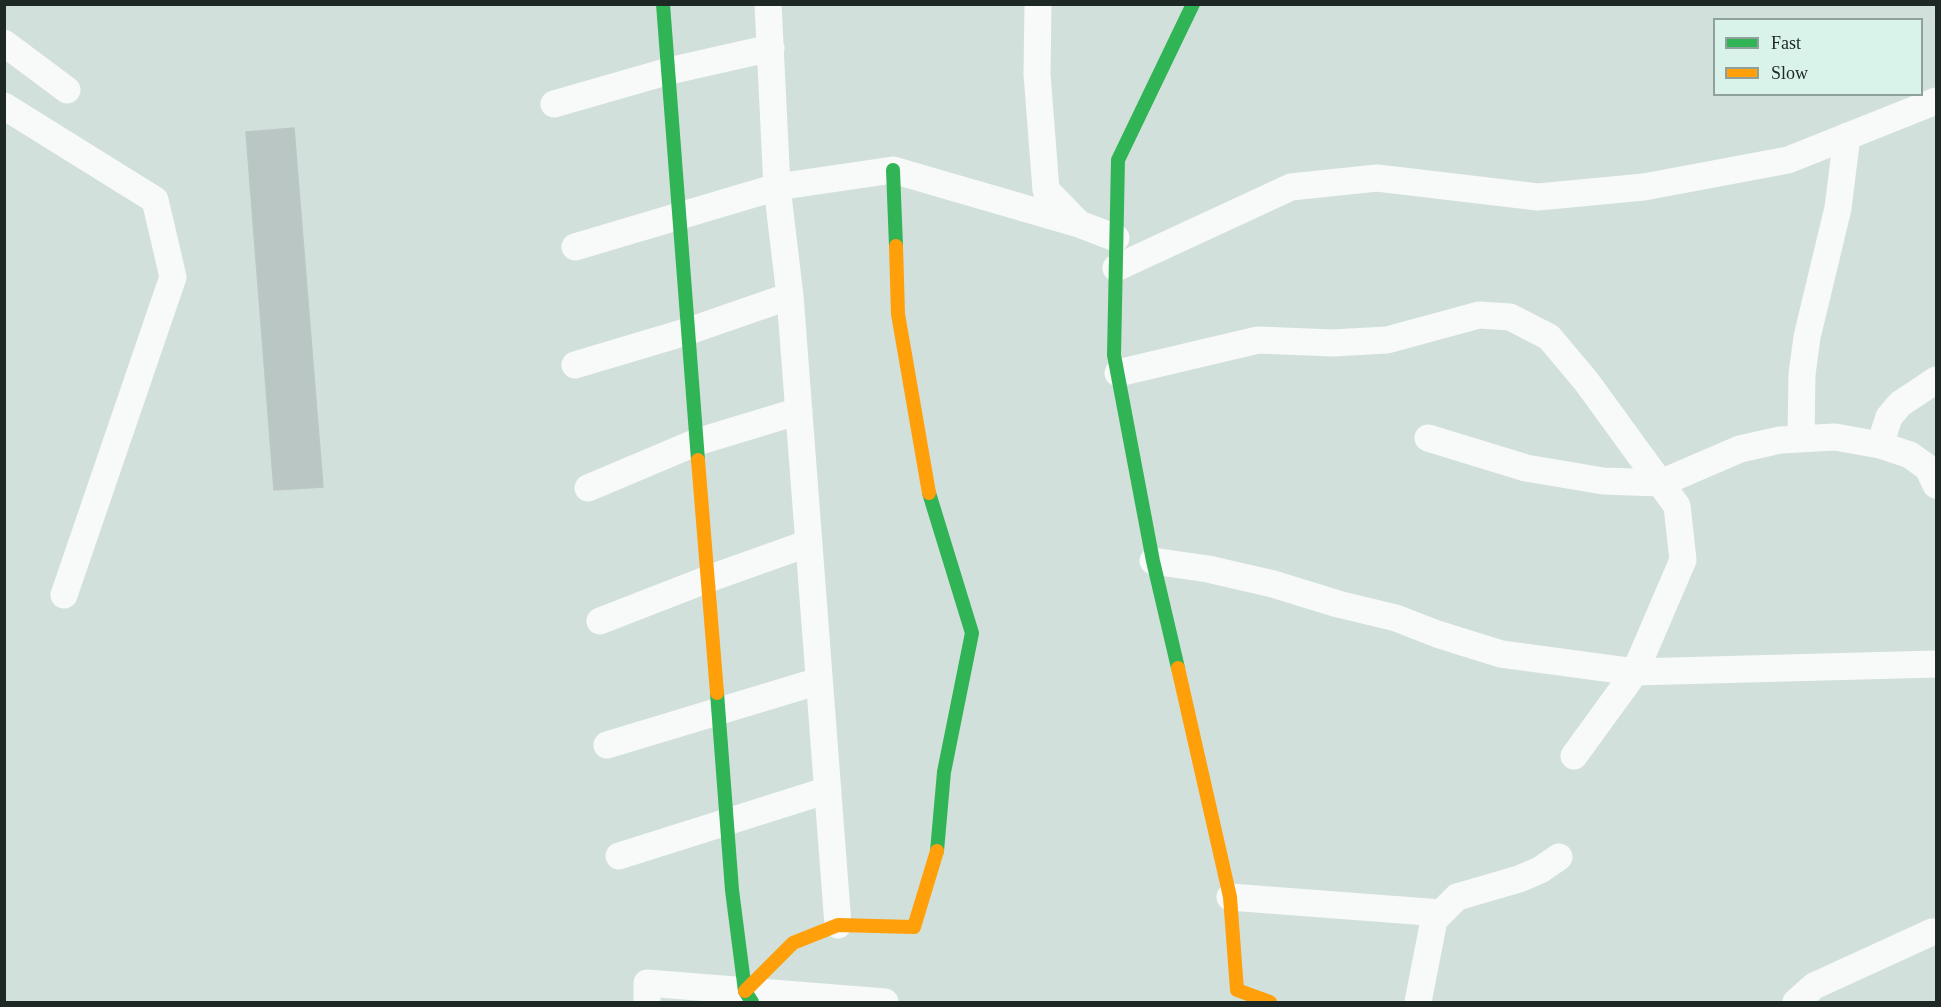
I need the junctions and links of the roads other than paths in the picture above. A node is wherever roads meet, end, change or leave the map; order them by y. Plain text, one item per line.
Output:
1 (663, 4) edge
2 (768, 4) edge
3 (1038, 4) edge
4 (1193, 4) edge
5 (4, 43) edge
6 (771, 48) junction
7 (669, 71) junction
8 (67, 90) dead end
9 (1936, 101) edge
10 (554, 104) dead end
11 (4, 106) edge
12 (1847, 136) junction
13 (893, 170) junction
14 (777, 187) junction
15 (680, 216) junction
16 (1079, 224) junction
17 (1116, 238) junction
18 (575, 247) dead end
19 (1116, 268) junction
20 (790, 296) junction
21 (689, 331) junction
22 (575, 365) dead end
23 (1118, 373) junction
24 (1936, 380) edge
25 (799, 411) junction
26 (1428, 438) dead end
27 (1801, 439) junction
28 (697, 442) junction
29 (1880, 444) junction
30 (1661, 483) junction
31 (1936, 485) edge
32 (588, 488) dead end
33 (809, 543) junction
34 (1153, 561) junction
35 (708, 579) junction
36 (64, 596) dead end
37 (600, 621) dead end
38 (1936, 664) edge
39 (1635, 672) junction
40 (819, 681) junction
41 (718, 711) junction
42 (607, 745) dead end
43 (1574, 756) dead end
44 (828, 790) junction
45 (726, 824) junction
46 (619, 856) dead end
47 (1559, 857) dead end
48 (1230, 897) junction
49 (1441, 913) junction
50 (838, 925) junction
51 (1936, 932) edge
52 (1235, 996) edge
53 (749, 997) edge
54 (647, 1002) edge
55 (885, 1002) edge
56 (1270, 1002) edge
57 (1418, 1002) edge
58 (1796, 1002) edge

1 - 7 street
2 - 6 street
3 - 16 street
4 - 17 street
5 - 8 street
6 - 7 street
6 - 14 street
7 - 10 street
7 - 15 street
9 - 12 street
11 - 36 street
12 - 19 street
12 - 27 street
13 - 14 street
13 - 16 street
13 - 50 street
14 - 15 street
14 - 20 street
15 - 18 street
15 - 21 street
16 - 17 street
17 - 19 street
19 - 23 street
20 - 21 street
20 - 25 street
21 - 22 street
21 - 28 street
23 - 30 street
23 - 34 street
24 - 29 street
25 - 28 street
25 - 33 street
26 - 30 street
27 - 29 street
27 - 30 street
28 - 32 street
28 - 35 street
29 - 31 street
30 - 39 street
33 - 35 street
33 - 40 street
34 - 39 street
34 - 48 street
35 - 37 street
35 - 41 street
38 - 39 street
39 - 43 street
40 - 41 street
40 - 44 street
41 - 42 street
41 - 45 street
44 - 45 street
44 - 50 street
45 - 46 street
45 - 53 street
47 - 49 street
48 - 49 street
48 - 52 street
49 - 57 street
50 - 53 street
51 - 58 street
52 - 56 street
53 - 54 street
53 - 55 street

